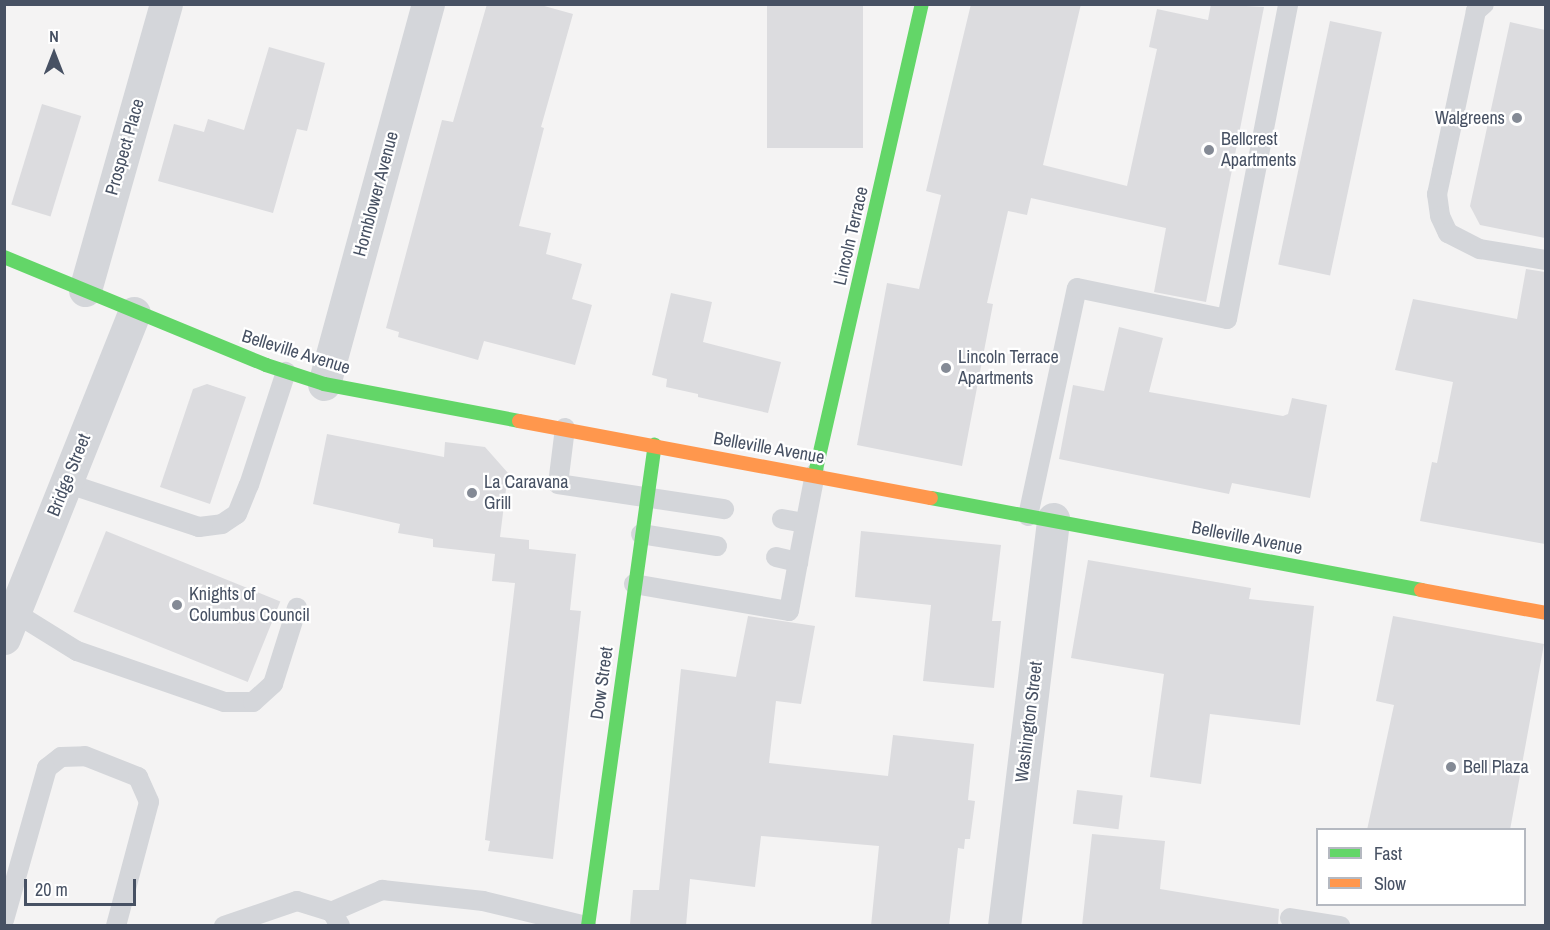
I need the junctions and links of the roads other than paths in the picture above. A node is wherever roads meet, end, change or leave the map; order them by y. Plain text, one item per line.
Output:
1 (166, 4) edge
2 (428, 4) edge
3 (922, 4) edge
4 (1288, 4) edge
5 (1484, 4) edge
6 (4, 257) edge
7 (1545, 260) edge
8 (85, 290) junction
9 (134, 313) junction
10 (286, 372) junction
11 (324, 384) junction
12 (565, 428) junction
13 (655, 445) junction
14 (815, 474) junction
15 (66, 483) junction
16 (647, 496) junction
17 (724, 509) dead end
18 (1040, 517) junction
19 (782, 519) dead end
20 (805, 523) junction
21 (641, 534) junction
22 (717, 546) dead end
23 (776, 557) dead end
24 (798, 562) junction
25 (634, 584) junction
26 (297, 608) dead end
27 (1545, 613) edge
28 (9, 625) edge
29 (1290, 918) dead end
30 (336, 919) edge
31 (4, 920) edge
32 (116, 926) edge
33 (224, 926) edge
34 (587, 926) edge
35 (1004, 926) edge
36 (1340, 926) edge

1 - 8 street, Prospect Place
2 - 11 street, Hornblower Avenue
3 - 14 main road, Lincoln Terrace
4 - 18 lane
5 - 7 lane
6 - 8 main road, Belleville Avenue
8 - 9 main road, Belleville Avenue
9 - 10 main road, Belleville Avenue
9 - 15 street, Bridge Street
10 - 11 main road, Belleville Avenue
10 - 15 lane
11 - 12 main road, Belleville Avenue
12 - 13 main road, Belleville Avenue
12 - 16 lane
13 - 14 main road, Belleville Avenue
13 - 16 main road, Dow Street
14 - 18 main road, Belleville Avenue
14 - 20 lane
15 - 28 street, Bridge Street
16 - 17 lane
16 - 21 main road, Dow Street
18 - 27 main road, Belleville Avenue
18 - 35 street, Washington Street
19 - 20 lane
20 - 24 lane
21 - 22 lane
21 - 25 main road, Dow Street
23 - 24 lane
24 - 25 lane
25 - 34 main road, Dow Street
26 - 28 lane
29 - 36 lane
30 - 33 lane
30 - 34 lane
31 - 32 lane

